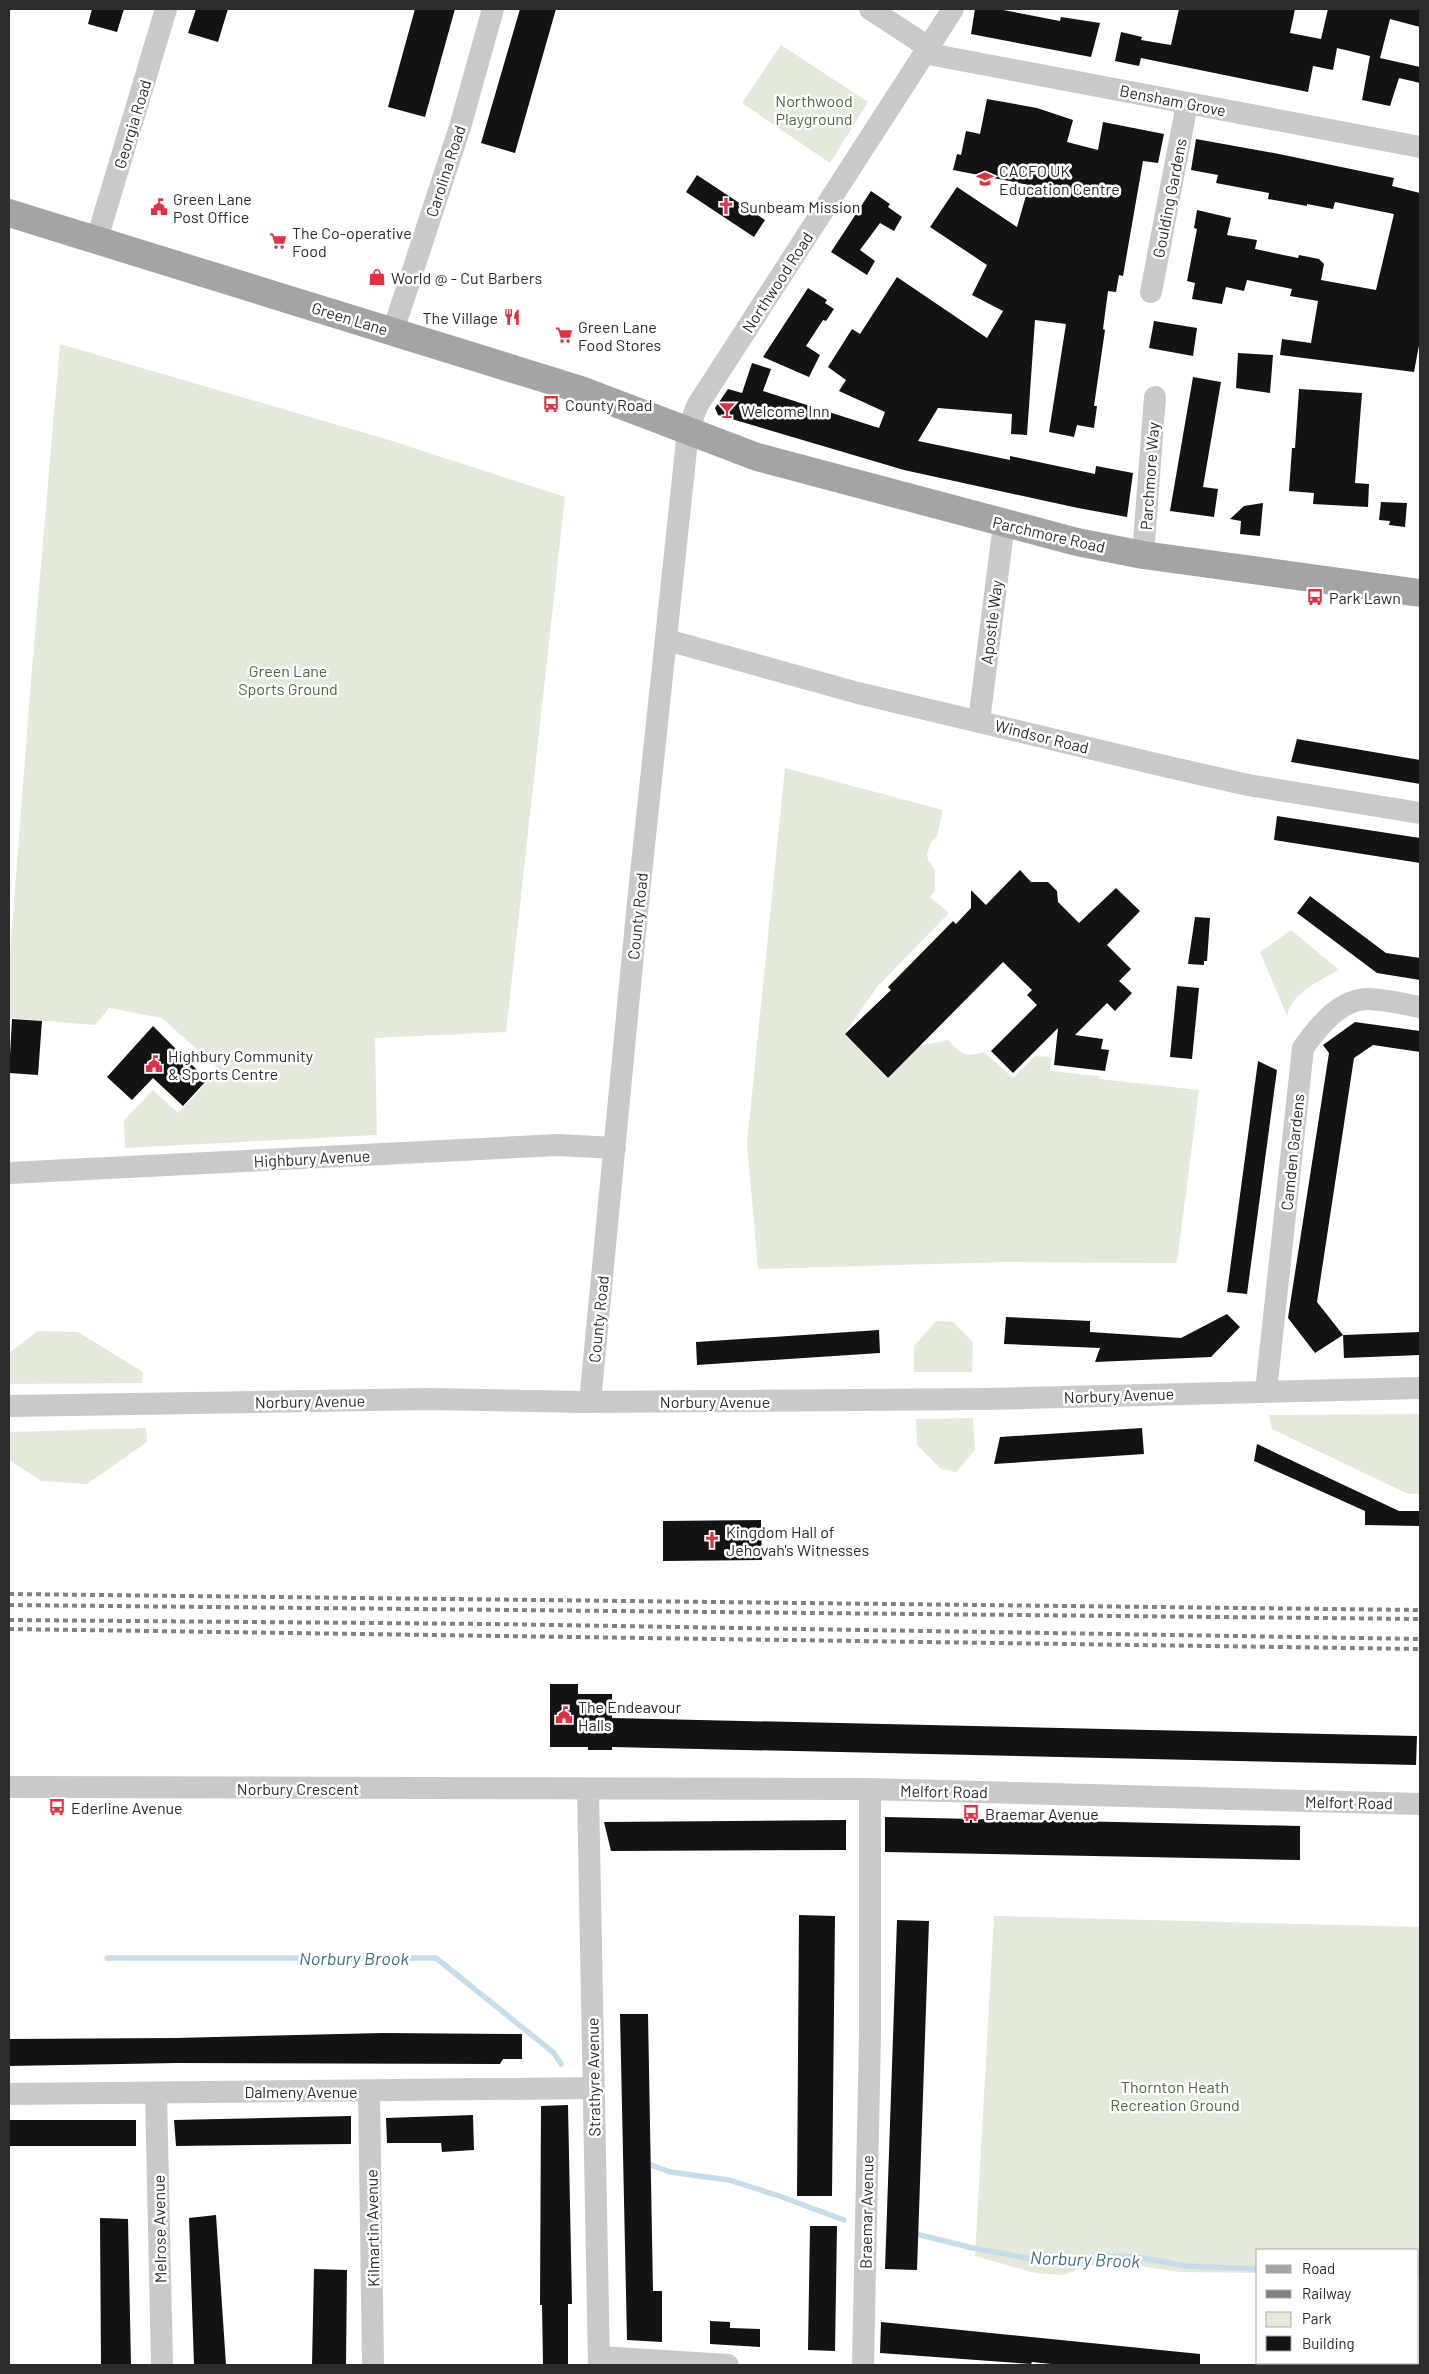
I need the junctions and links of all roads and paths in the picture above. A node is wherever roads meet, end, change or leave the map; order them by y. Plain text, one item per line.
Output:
1 (166, 9) edge
2 (493, 9) edge
3 (870, 9) edge
4 (953, 9) edge
5 (928, 48) junction
6 (1186, 104) junction
7 (1420, 147) edge
8 (9, 213) edge
9 (97, 239) junction
10 (1151, 292) dead end
11 (393, 332) junction
12 (1155, 396) dead end
13 (688, 431) junction
14 (1006, 524) junction
15 (1143, 555) junction
16 (1420, 593) edge
17 (667, 640) junction
18 (979, 721) junction
19 (1420, 813) edge
20 (1420, 1007) edge
21 (615, 1148) junction
22 (9, 1173) edge
23 (1420, 1388) edge
24 (1266, 1391) junction
25 (590, 1402) junction
26 (9, 1406) edge
27 (9, 1788) edge
28 (588, 1789) junction
29 (870, 1790) junction
30 (1420, 1804) edge
31 (594, 2088) junction
32 (370, 2091) junction
33 (156, 2093) junction
34 (9, 2094) edge
35 (599, 2361) edge
36 (162, 2365) edge
37 (373, 2365) edge
38 (728, 2365) edge
39 (863, 2365) edge

1 - 9 street, Georgia Road
2 - 11 street, Carolina Road
3 - 5 street, Bensham Grove
4 - 5 street, Northwood Road
5 - 6 street, Bensham Grove
5 - 13 street, Northwood Road
6 - 7 street, Bensham Grove
6 - 10 street, Goulding Gardens
8 - 9 main road, Green Lane
9 - 11 main road, Green Lane
11 - 13 main road, Green Lane
12 - 15 street, Parchmore Way
13 - 14 main road, Parchmore Road
13 - 17 street, County Road
14 - 15 main road, Parchmore Road
14 - 18 street, Apostle Way
15 - 16 main road, Parchmore Road
17 - 18 street, Windsor Road
17 - 21 street, County Road
18 - 19 street, Windsor Road
20 - 24 street, Camden Gardens
21 - 22 street, Highbury Avenue
21 - 25 street, County Road
23 - 24 street, Norbury Avenue
24 - 25 street, Norbury Avenue
25 - 26 street, Norbury Avenue
27 - 28 street, Norbury Crescent
28 - 29 street, Melfort Road
28 - 31 street, Strathyre Avenue
29 - 30 street, Melfort Road
29 - 39 street, Braemar Avenue
31 - 32 street, Dalmeny Avenue
31 - 35 street, Strathyre Avenue
32 - 33 street, Dalmeny Avenue
32 - 37 street, Kilmartin Avenue
33 - 34 street, Dalmeny Avenue
33 - 36 street, Melrose Avenue
35 - 38 street

